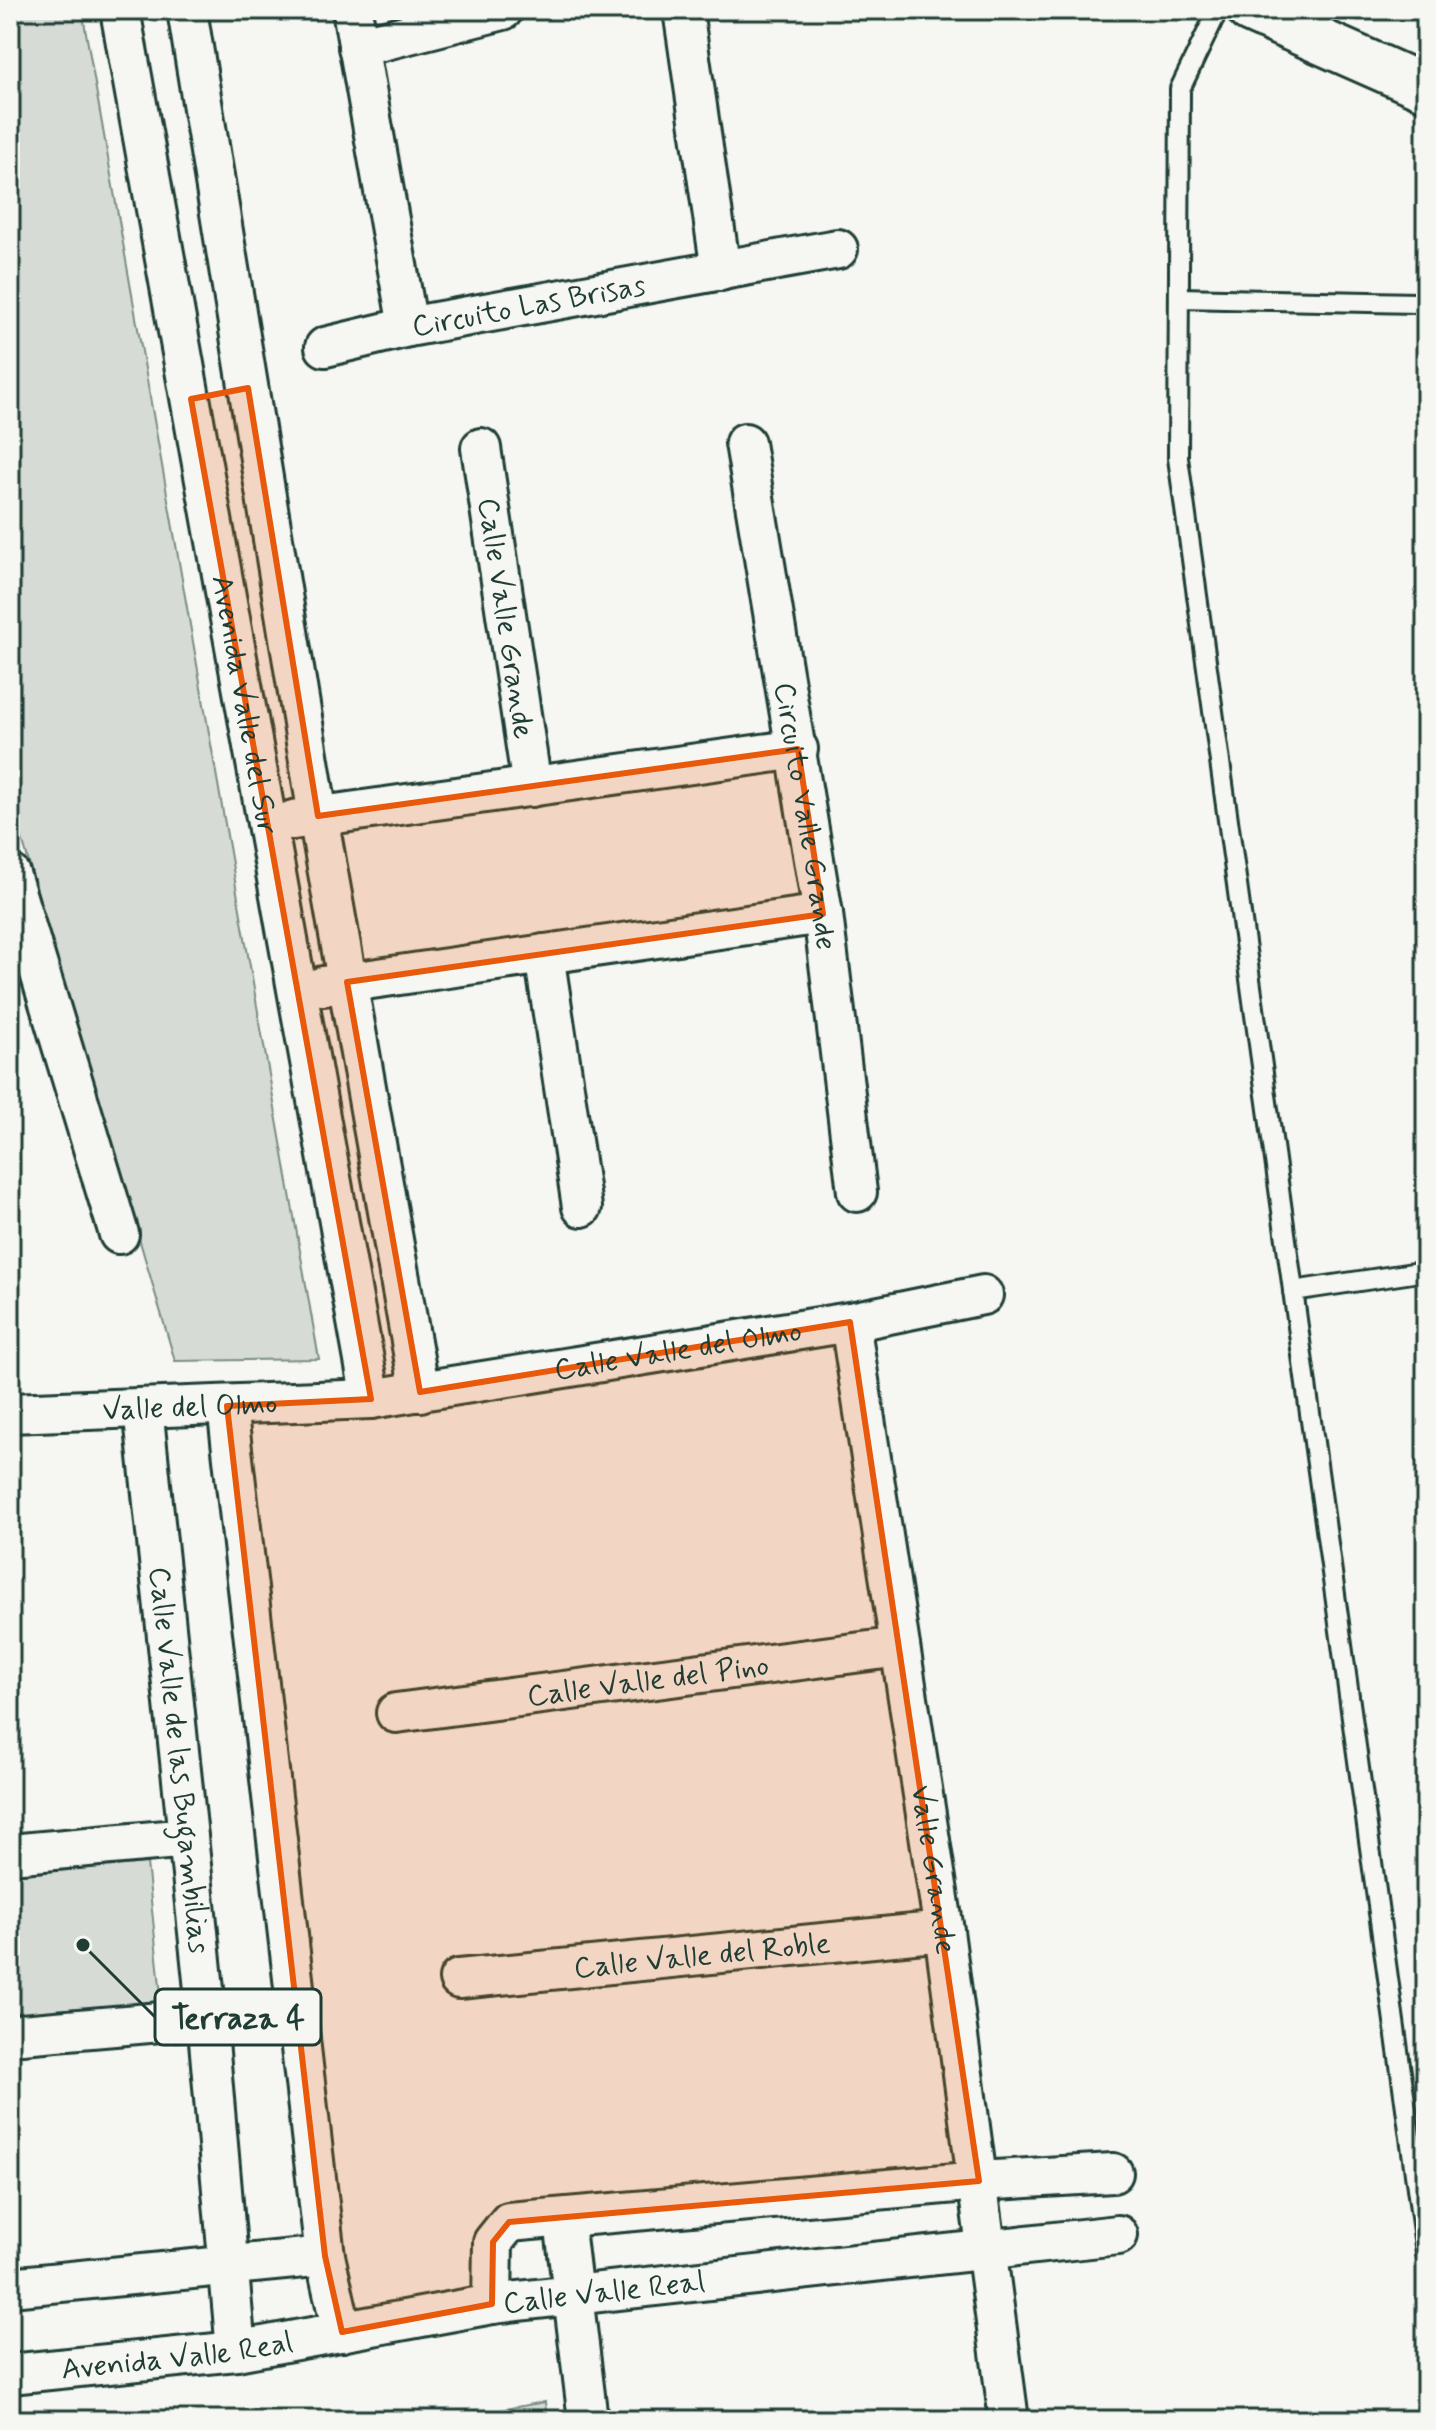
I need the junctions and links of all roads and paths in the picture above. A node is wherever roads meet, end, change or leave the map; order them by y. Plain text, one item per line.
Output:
1 (120, 10) edge
2 (187, 10) edge
3 (352, 10) edge
4 (503, 10) edge
5 (683, 10) edge
6 (1218, 10) edge
7 (1250, 10) edge
8 (358, 47) junction
9 (1426, 88) edge
10 (838, 249) dead end
11 (721, 271) junction
12 (1179, 298) junction
13 (1426, 306) edge
14 (408, 327) junction
15 (325, 347) dead end
16 (248, 388) junction
17 (191, 399) junction
18 (745, 443) dead end
19 (481, 448) dead end
20 (798, 749) junction
21 (532, 787) junction
22 (318, 816) junction
23 (269, 823) junction
24 (10, 874) edge
25 (823, 914) junction
26 (21, 951) edge
27 (544, 954) junction
28 (347, 982) junction
29 (299, 990) junction
30 (857, 1192) dead end
31 (582, 1207) dead end
32 (119, 1234) dead end
33 (1426, 1271) edge
34 (1293, 1291) junction
35 (983, 1295) dead end
36 (850, 1322) junction
37 (420, 1392) junction
38 (371, 1399) junction
39 (227, 1406) junction
40 (143, 1408) junction
41 (10, 1413) edge
42 (900, 1647) junction
43 (396, 1713) dead end
44 (188, 1838) junction
45 (10, 1854) edge
46 (944, 1931) junction
47 (459, 1979) dead end
48 (207, 2018) junction
49 (10, 2035) edge
50 (1113, 2173) dead end
51 (979, 2181) junction
52 (564, 2220) junction
53 (1118, 2235) dead end
54 (984, 2248) junction
55 (1426, 2253) edge
56 (325, 2256) junction
57 (229, 2265) junction
58 (10, 2287) edge
59 (574, 2295) junction
60 (492, 2304) junction
61 (342, 2332) junction
62 (236, 2351) junction
63 (10, 2374) edge
64 (588, 2420) edge
65 (1009, 2420) edge

1 - 17 street, Avenida Valle del Sur
2 - 16 street, Avenida Valle del Sur
3 - 8 street, Circuito Las Brisas
4 - 8 street
5 - 11 street
6 - 12 lane
7 - 9 main road
8 - 14 street, Circuito Las Brisas
10 - 11 street, Circuito Las Brisas
11 - 14 street, Circuito Las Brisas
12 - 13 lane
12 - 34 lane
14 - 15 street
16 - 17 street
16 - 22 street, Avenida Valle del Sur
17 - 23 street, Avenida Valle del Sur
18 - 20 street, Circuito Valle Grande
19 - 21 street, Calle Valle Grande
20 - 21 street
20 - 25 street, Circuito Valle Grande
21 - 22 street
22 - 23 street
22 - 28 street, Avenida Valle del Sur
23 - 29 street, Avenida Valle del Sur
24 - 26 street
25 - 27 street
25 - 30 street, Circuito Valle Grande
26 - 32 street
27 - 28 street
27 - 31 street
28 - 29 street
28 - 37 street, Avenida Valle del Sur
29 - 38 street, Avenida Valle del Sur
33 - 34 lane
34 - 55 lane
35 - 36 street, Calle Valle del Olmo
36 - 37 street, Calle Valle del Olmo
36 - 42 street, Valle Grande
37 - 38 street, Calle Valle del Olmo
38 - 39 street, Valle del Olmo
39 - 40 street, Valle del Olmo
39 - 56 street
40 - 41 street, Valle del Olmo
40 - 44 street, Calle Valle de las Bugambilias
42 - 43 street, Calle Valle del Pino
42 - 46 street, Valle Grande
44 - 45 street
44 - 48 street, Calle Valle de las Bugambilias
46 - 47 street, Calle Valle del Roble
46 - 51 street, Valle Grande
48 - 49 street
48 - 57 street, Calle Valle de las Bugambilias
50 - 51 street, Calle Valle Real
51 - 52 street, Calle Valle Real
51 - 54 street, Valle Grande
52 - 59 street
52 - 60 street, Calle Valle Real
53 - 54 street, Calle Valle Real
54 - 59 street, Calle Valle Real
54 - 65 street, Valle Grande
56 - 57 street
56 - 61 street
57 - 58 street
57 - 62 street, Calle Valle de las Bugambilias
59 - 60 street, Calle Valle Real
59 - 64 street
60 - 61 street, Avenida Valle Real
61 - 62 street, Avenida Valle Real
62 - 63 street, Avenida Valle Real

